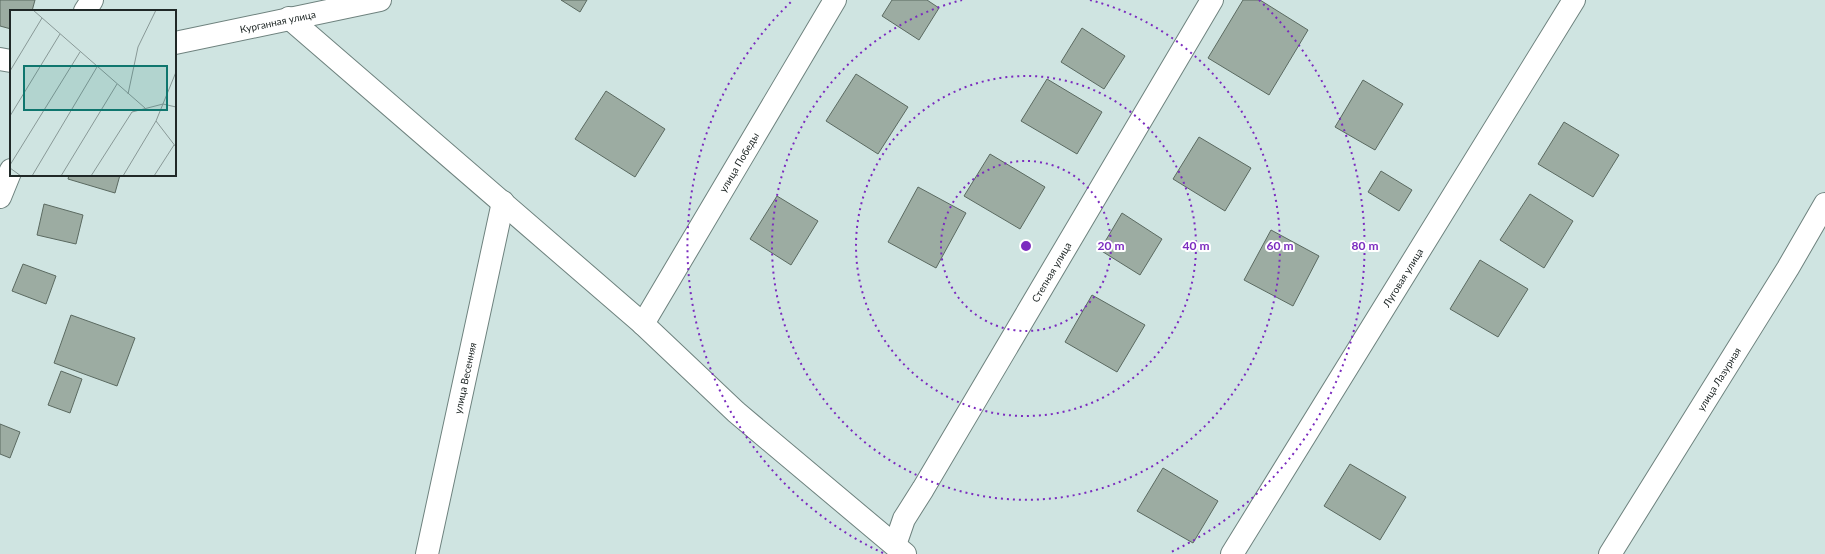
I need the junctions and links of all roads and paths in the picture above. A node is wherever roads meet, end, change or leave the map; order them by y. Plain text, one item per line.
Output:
1 (92, 0) edge
2 (380, 0) edge
3 (835, 0) edge
4 (1212, 0) edge
5 (1574, 0) edge
6 (86, 10) edge
7 (289, 18) junction
8 (176, 43) edge
9 (0, 59) edge
10 (10, 61) edge
11 (10, 172) edge
12 (0, 197) edge
13 (503, 202) junction
14 (1825, 204) edge
15 (643, 324) junction
16 (900, 549) edge
17 (427, 554) edge
18 (1232, 554) edge
19 (1610, 554) edge

1 - 6 street
2 - 7 street, Курганная улица
3 - 15 street, улица Победы
4 - 16 street, Степная улица
5 - 18 street, Луговая улица
7 - 8 street, Курганная улица
7 - 13 street
9 - 10 street
11 - 12 street
13 - 15 street
13 - 17 street, улица Весенняя
14 - 19 street, улица Лазурная
15 - 16 street

